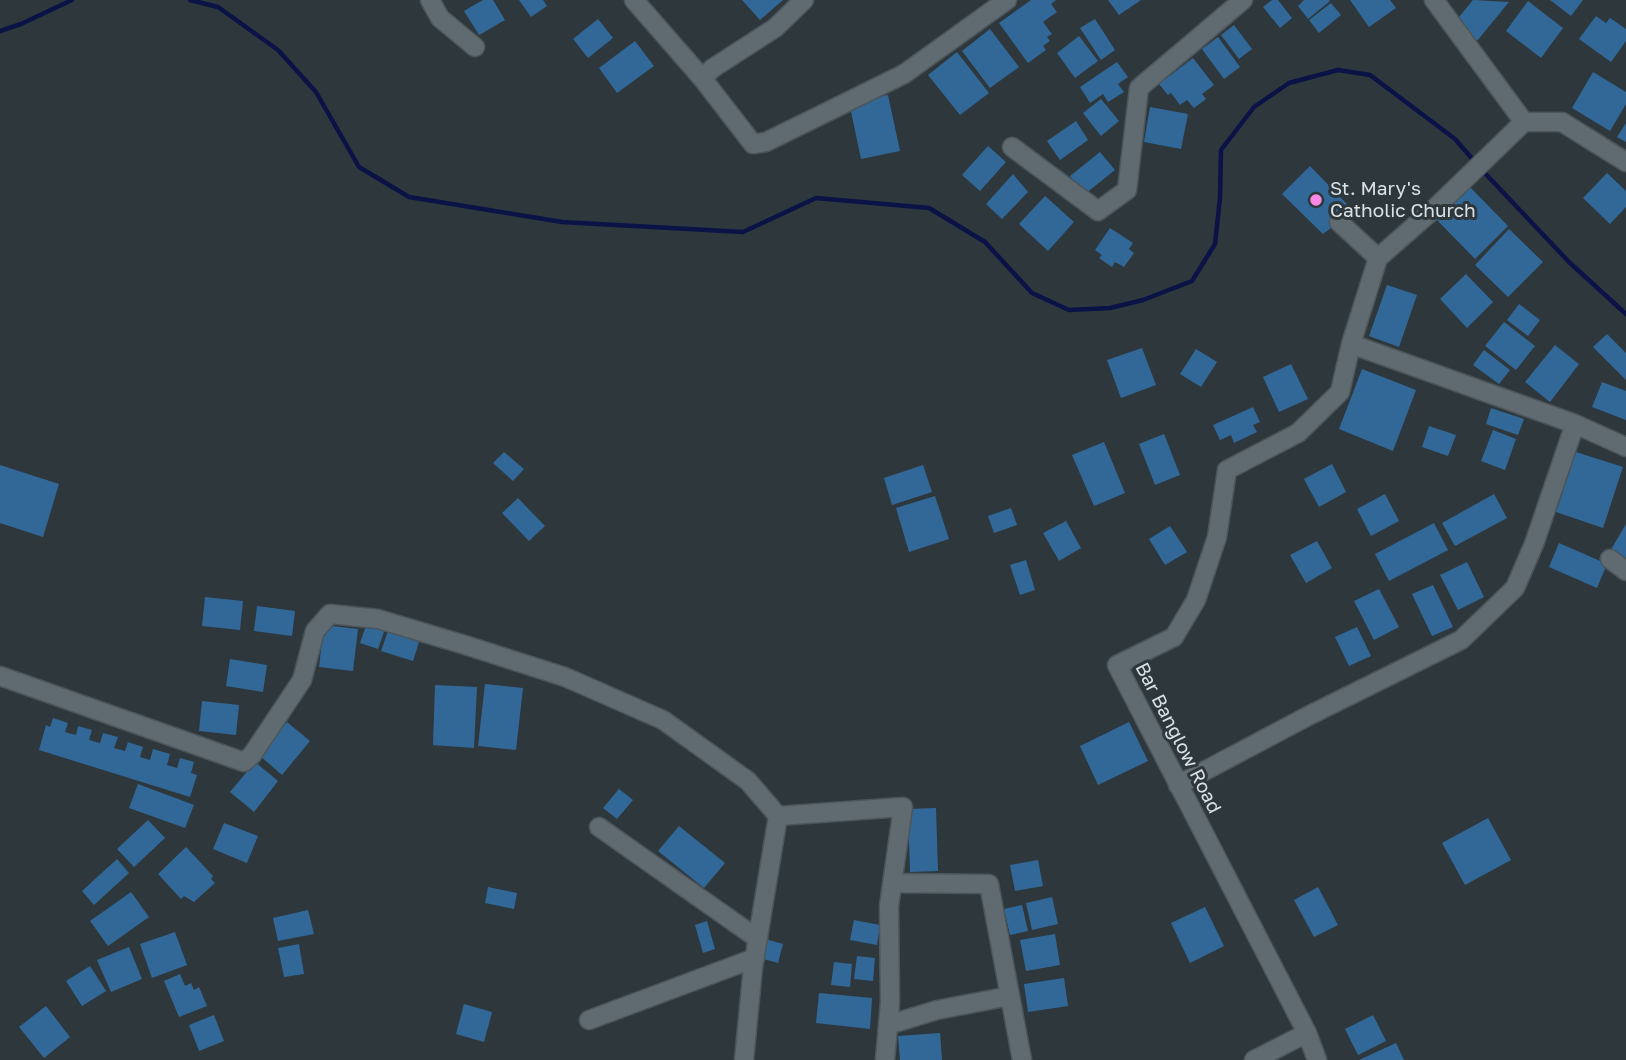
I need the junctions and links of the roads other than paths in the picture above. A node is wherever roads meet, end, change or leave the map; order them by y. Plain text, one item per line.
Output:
1 (430, 0) edge
2 (634, 0) edge
3 (804, 0) edge
4 (1007, 0) edge
5 (1243, 0) edge
6 (1434, 0) edge
7 (475, 47) dead end
8 (702, 78) junction
9 (1524, 122) junction
10 (1013, 147) dead end
11 (1626, 162) edge
12 (1339, 222) dead end
13 (1378, 258) junction
14 (1351, 344) junction
15 (1575, 424) junction
16 (1626, 447) edge
17 (1610, 559) dead end
18 (1626, 571) edge
19 (0, 676) edge
20 (1178, 785) junction
21 (778, 816) junction
22 (599, 827) dead end
23 (892, 883) junction
24 (758, 939) junction
25 (755, 958) junction
26 (1010, 996) junction
27 (589, 1020) dead end
28 (888, 1025) junction
29 (1307, 1032) junction
30 (744, 1060) edge
31 (886, 1060) edge
32 (1023, 1060) edge
33 (1254, 1060) edge
34 (1317, 1060) edge

1 - 7 street
2 - 8 street
3 - 8 street
4 - 8 street
5 - 10 street
6 - 9 street
9 - 11 street
9 - 13 street
12 - 13 street
13 - 14 street, Bar Banglow Road
14 - 15 street
14 - 20 street, Bar Banglow Road
15 - 16 street
15 - 20 street
17 - 18 street
19 - 21 street
20 - 29 street, Bar Banglow Road
21 - 23 street
21 - 24 street
22 - 24 street
23 - 26 street
23 - 28 street
24 - 25 street
25 - 27 street
25 - 30 street
26 - 28 street
26 - 32 street
28 - 31 street
29 - 33 street
29 - 34 street, Bar Banglow Road

